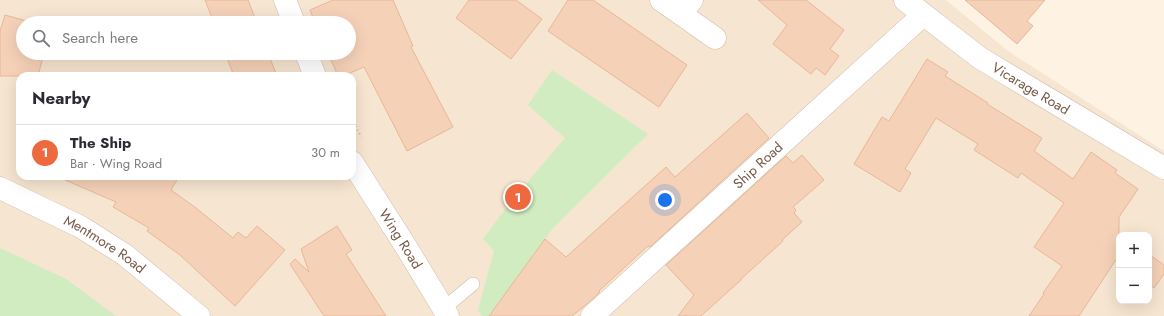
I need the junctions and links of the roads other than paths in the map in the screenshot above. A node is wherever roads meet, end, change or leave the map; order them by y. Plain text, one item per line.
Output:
1 (285, 0) edge
2 (661, 0) edge
3 (905, 0) edge
4 (687, 7) edge
5 (923, 15) junction
6 (291, 16) edge
7 (715, 38) dead end
8 (309, 60) edge
9 (313, 72) edge
10 (356, 168) edge
11 (1164, 168) edge
12 (0, 188) edge
13 (473, 284) dead end
14 (446, 312) edge
15 (199, 316) edge
16 (592, 316) edge

1 - 6 street
2 - 4 street
3 - 5 street, Vicarage Road
4 - 7 street
5 - 11 street, Vicarage Road
5 - 16 street, Ship Road
8 - 9 street
10 - 14 street, Wing Road
12 - 15 street, Mentmore Road
13 - 14 lane

